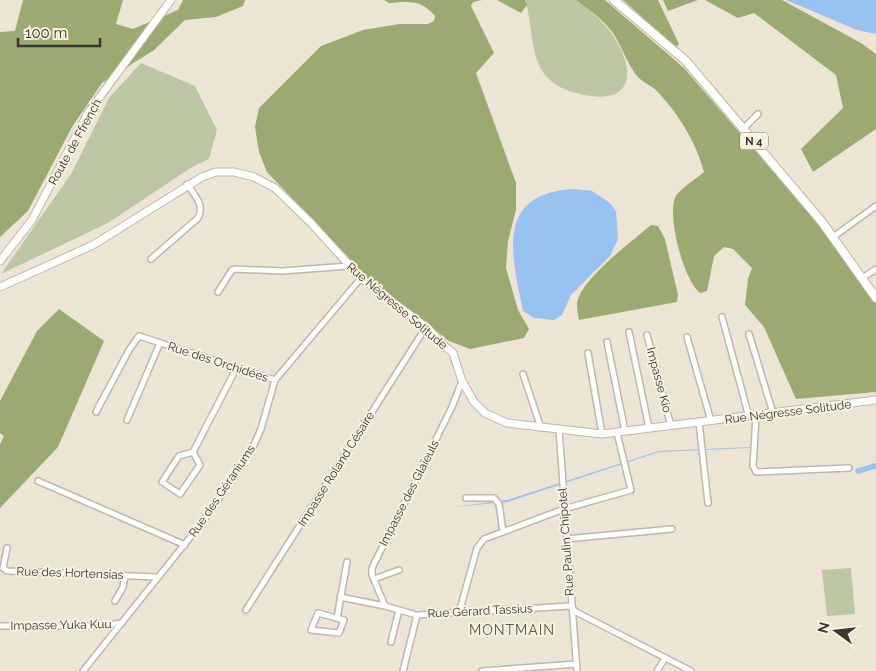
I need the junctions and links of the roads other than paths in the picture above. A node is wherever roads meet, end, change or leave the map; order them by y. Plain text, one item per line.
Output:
1 (171, 0) edge
2 (614, 0) edge
3 (758, 114) dead end
4 (743, 129) junction
5 (187, 184) junction
6 (876, 206) edge
7 (833, 237) junction
8 (151, 259) dead end
9 (0, 261) edge
10 (349, 266) junction
11 (876, 269) edge
12 (361, 278) junction
13 (862, 278) junction
14 (0, 287) edge
15 (218, 292) dead end
16 (876, 298) edge
17 (722, 317) dead end
18 (426, 327) junction
19 (629, 332) dead end
20 (749, 334) dead end
21 (647, 335) dead end
22 (687, 337) dead end
23 (607, 342) dead end
24 (160, 343) junction
25 (588, 353) dead end
26 (237, 367) junction
27 (523, 374) dead end
28 (275, 380) junction
29 (462, 381) junction
30 (876, 400) edge
31 (96, 412) dead end
32 (773, 414) junction
33 (752, 417) junction
34 (127, 420) dead end
35 (711, 421) junction
36 (698, 422) junction
37 (671, 426) junction
38 (541, 428) junction
39 (649, 428) junction
40 (559, 430) junction
41 (625, 431) junction
42 (617, 433) junction
43 (602, 434) junction
44 (193, 452) junction
45 (849, 468) dead end
46 (38, 481) dead end
47 (466, 498) dead end
48 (708, 502) dead end
49 (564, 509) junction
50 (672, 529) dead end
51 (503, 532) junction
52 (566, 539) junction
53 (185, 545) junction
54 (7, 548) dead end
55 (346, 562) dead end
56 (399, 570) dead end
57 (125, 576) junction
58 (157, 577) junction
59 (374, 579) junction
60 (340, 597) junction
61 (115, 601) dead end
62 (385, 606) junction
63 (570, 606) junction
64 (246, 610) dead end
65 (399, 610) junction
66 (413, 614) dead end
67 (459, 614) junction
68 (337, 618) junction
69 (122, 623) junction
70 (0, 626) edge
71 (391, 642) dead end
72 (665, 658) junction
73 (576, 664) junction
74 (679, 669) edge
75 (83, 671) edge
76 (403, 671) edge
77 (482, 671) edge
78 (577, 671) edge
79 (657, 671) edge
80 (690, 671) edge

1 - 9 street, Route de Ffrench
2 - 4 main road, N 4
3 - 4 street
4 - 7 main road, N 4
5 - 8 street
5 - 10 street, Rue Négresse Solitude
5 - 14 street, Rue Négresse Solitude
6 - 7 street
7 - 13 main road, N 4
10 - 12 street, Rue Négresse Solitude
10 - 15 street
11 - 13 street
12 - 18 street, Rue Négresse Solitude
12 - 28 street, Rue des Géraniums
13 - 16 main road, N 4
17 - 33 street
18 - 29 street, Rue Négresse Solitude
18 - 64 street, Impasse Roland Césaire
19 - 39 street
20 - 32 street
21 - 37 street, Impasse Kio
22 - 35 street
23 - 41 street
24 - 26 street, Rue des Orchidées
24 - 31 street, Rue des Orchidées
24 - 34 street
25 - 43 street
26 - 28 street, Rue des Orchidées
26 - 44 street
27 - 38 street
28 - 53 street, Rue des Géraniums
29 - 38 street, Rue Négresse Solitude
29 - 59 street, Impasse des Glaïeuls
30 - 32 street, Rue Négresse Solitude
32 - 33 street, Rue Négresse Solitude
33 - 35 street, Rue Négresse Solitude
33 - 45 street
35 - 36 street, Rue Négresse Solitude
36 - 37 street, Rue Négresse Solitude
36 - 48 street
37 - 39 street, Rue Négresse Solitude
38 - 40 street, Rue Négresse Solitude
39 - 41 street, Rue Négresse Solitude
40 - 43 street, Rue Négresse Solitude
40 - 49 street, Rue Paulin Chipotel
41 - 42 street, Rue Négresse Solitude
42 - 43 street, Rue Négresse Solitude
42 - 49 street
44 - 44 street
46 - 53 street
47 - 51 street
49 - 51 street
49 - 52 street, Rue Paulin Chipotel
50 - 52 street
51 - 67 street
52 - 63 street, Rue Paulin Chipotel
53 - 58 street, Rue des Géraniums
54 - 57 street, Rue des Hortensias
55 - 60 street
56 - 59 street
57 - 58 street, Rue des Hortensias
57 - 61 street
58 - 69 street, Rue des Géraniums
59 - 62 street
60 - 62 street
60 - 68 street
62 - 65 street
63 - 67 street, Rue Gérard Tassius
63 - 72 street, Rue Paulin Chipotel
63 - 73 street
65 - 66 street
65 - 71 street
67 - 76 street, Rue Gérard Tassius
68 - 68 street
69 - 70 street, Impasse Yuka Kuu
69 - 75 street, Rue des Géraniums
72 - 74 street, Rue Paulin Chipotel
72 - 79 street
73 - 77 street
73 - 78 street
74 - 80 street, Rue Paulin Chipotel

